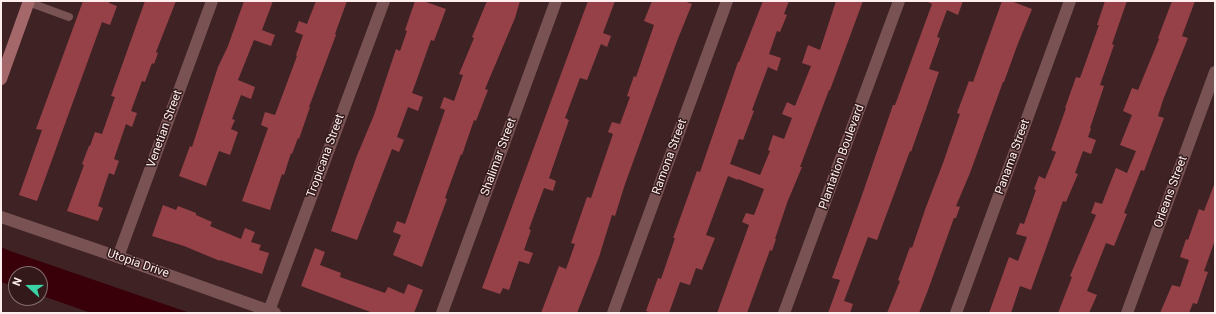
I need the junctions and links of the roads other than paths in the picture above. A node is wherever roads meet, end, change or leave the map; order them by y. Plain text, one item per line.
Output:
1 (212, 1) edge
2 (384, 1) edge
3 (556, 1) edge
4 (727, 1) edge
5 (899, 1) edge
6 (1070, 1) edge
7 (28, 2) edge
8 (69, 17) dead end
9 (1215, 72) edge
10 (1, 79) edge
11 (1, 217) edge
12 (118, 257) junction
13 (272, 312) edge
14 (442, 313) edge
15 (613, 313) edge
16 (784, 313) edge
17 (956, 313) edge
18 (1127, 313) edge

1 - 12 street, Venetian Street
2 - 13 street, Tropicana Street
3 - 14 street, Shalimar Street
4 - 15 street, Ramona Street
5 - 16 street, Plantation Boulevard
6 - 17 street, Panama Street
7 - 8 lane
7 - 10 main road
9 - 18 street, Orleans Street
11 - 12 street, Utopia Drive
12 - 13 street, Utopia Drive

